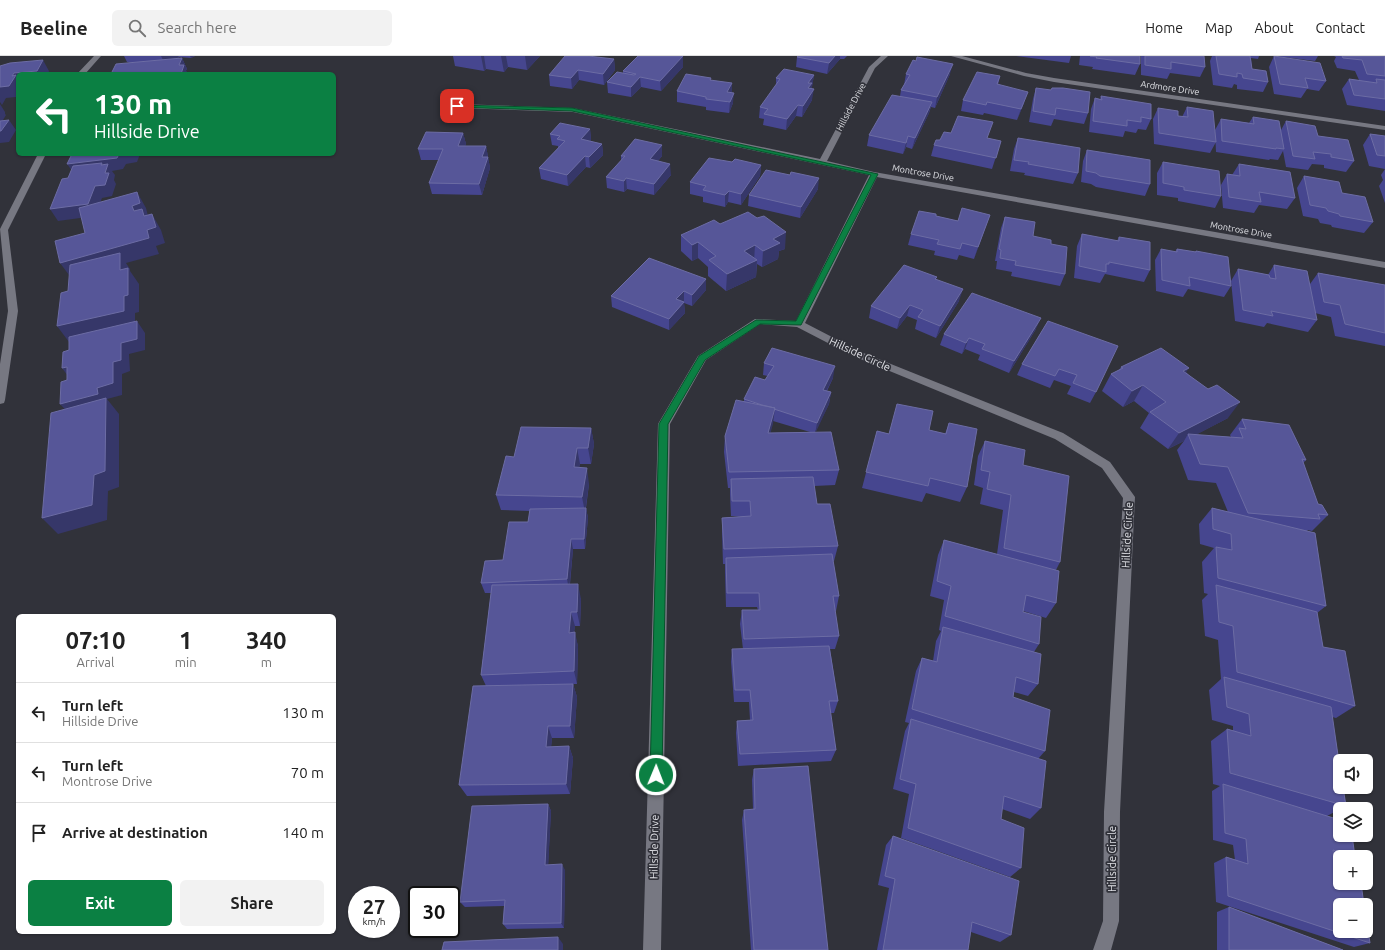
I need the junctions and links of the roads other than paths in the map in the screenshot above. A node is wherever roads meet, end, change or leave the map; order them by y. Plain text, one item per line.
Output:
1 (98, 56) edge
2 (885, 56) edge
3 (954, 56) edge
4 (83, 72) edge
5 (457, 106) dead end
6 (1385, 128) edge
7 (41, 156) edge
8 (822, 162) junction
9 (874, 174) junction
10 (1385, 265) edge
11 (799, 324) junction
12 (0, 400) edge
13 (652, 950) edge
14 (1102, 950) edge

1 - 4 street
2 - 8 street, Hillside Drive
3 - 6 street, Ardmore Drive
5 - 8 street, Montrose Drive
7 - 12 street
8 - 9 street, Montrose Drive
9 - 10 street, Montrose Drive
9 - 11 street
11 - 13 street, Hillside Drive
11 - 14 street, Hillside Circle

